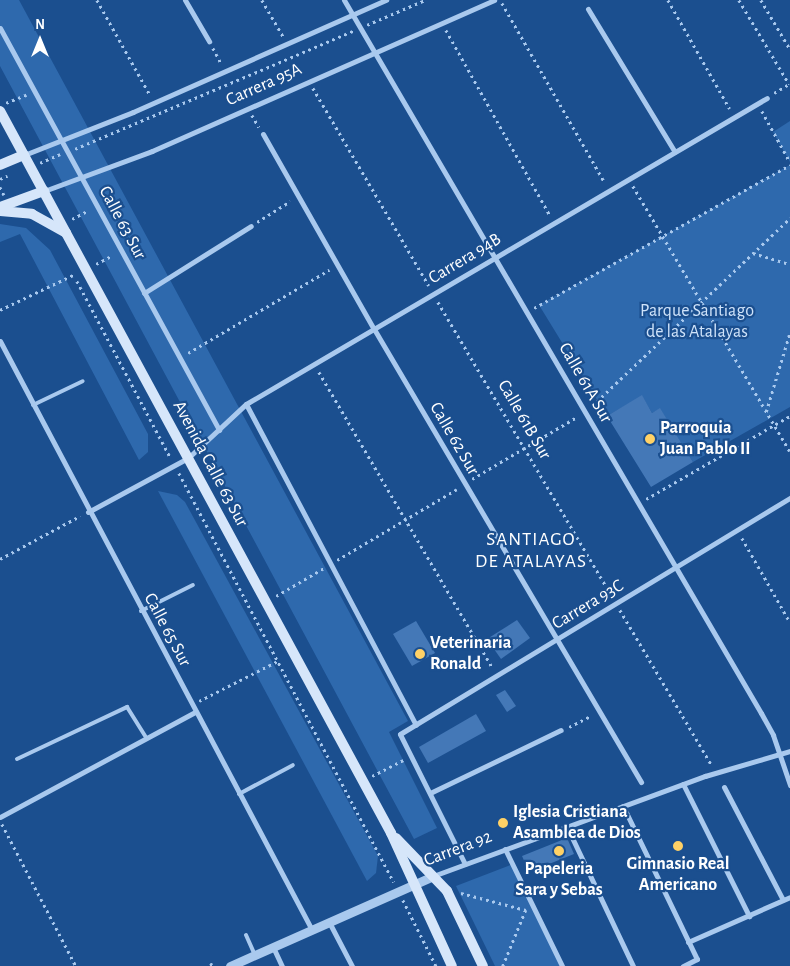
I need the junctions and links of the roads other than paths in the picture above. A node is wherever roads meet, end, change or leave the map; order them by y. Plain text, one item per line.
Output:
1 (185, 0) edge
2 (344, 0) edge
3 (386, 0) edge
4 (494, 0) edge
5 (588, 9) dead end
6 (352, 14) junction
7 (0, 28) edge
8 (209, 41) road end
9 (375, 52) junction
10 (766, 98) road end
11 (0, 111) edge
12 (263, 134) road end
13 (62, 140) junction
14 (675, 152) junction
15 (24, 155) junction
16 (0, 165) edge
17 (82, 177) junction
18 (44, 191) junction
19 (0, 207) edge
20 (0, 211) edge
21 (251, 226) road end
22 (68, 233) junction
23 (496, 257) junction
24 (144, 293) junction
25 (374, 329) junction
26 (0, 341) edge
27 (83, 381) dead end
28 (246, 404) junction
29 (33, 405) junction
30 (219, 430) junction
31 (188, 458) junction
32 (790, 498) edge
33 (88, 512) junction
34 (676, 568) junction
35 (193, 585) dead end
36 (141, 611) junction
37 (556, 640) junction
38 (195, 712) junction
39 (416, 725) junction
40 (562, 730) road end
41 (146, 738) junction
42 (790, 751) edge
43 (780, 754) junction
44 (17, 759) dead end
45 (293, 766) dead end
46 (642, 782) dead end
47 (683, 784) junction
48 (790, 786) edge
49 (724, 787) dead end
50 (430, 793) junction
51 (239, 794) junction
52 (622, 806) junction
53 (0, 819) edge
54 (567, 827) junction
55 (391, 833) junction
56 (506, 849) junction
57 (465, 864) junction
58 (433, 876) junction
59 (413, 884) junction
60 (790, 897) edge
61 (784, 900) junction
62 (749, 916) junction
63 (329, 922) junction
64 (312, 930) junction
65 (246, 934) dead end
66 (688, 942) junction
67 (272, 947) junction
68 (255, 955) junction
69 (230, 966) edge
70 (282, 966) edge
71 (352, 966) edge
72 (452, 966) edge
73 (482, 966) edge
74 (562, 966) edge
75 (633, 966) edge
76 (683, 966) edge

1 - 8 street
2 - 6 street, Calle 61A Sur
3 - 6 street, Carrera 95A
4 - 9 street, Carrera 95A
5 - 14 street
6 - 9 street, Calle 61A Sur
6 - 13 street, Carrera 95A
7 - 13 street, Calle 63 Sur
9 - 17 street, Carrera 95A
9 - 23 street, Calle 61A Sur
10 - 14 street, Carrera 94B
11 - 15 main road, Avenida Calle 63 Sur
12 - 25 street, Calle 62 Sur
13 - 15 street, Carrera 95A
13 - 17 street, Calle 63 Sur
14 - 23 street, Carrera 94B
15 - 16 main road
15 - 18 main road, Avenida Calle 63 Sur
17 - 18 street, Carrera 95A
17 - 24 street, Calle 63 Sur
18 - 19 main road
18 - 22 main road, Avenida Calle 63 Sur
20 - 22 main road
21 - 24 street
22 - 31 main road, Avenida Calle 63 Sur
23 - 25 street, Carrera 94B
23 - 34 street, Calle 61A Sur
24 - 30 street, Calle 63 Sur
25 - 28 street, Carrera 94B
25 - 37 street, Calle 62 Sur
26 - 29 street, Calle 65 Sur
27 - 29 lane
28 - 30 street, Carrera 94B
28 - 39 street
29 - 33 street, Calle 65 Sur
30 - 31 street, Carrera 94B
31 - 33 street, Carrera 94B
31 - 55 main road, Avenida Calle 63 Sur
32 - 34 street, Carrera 93C
33 - 36 street, Calle 65 Sur
34 - 37 street, Carrera 93C
34 - 43 street, Calle 61A Sur
35 - 36 lane
36 - 38 street, Calle 65 Sur
37 - 39 street, Carrera 93C
37 - 46 street, Calle 62 Sur
38 - 41 street
38 - 51 street, Calle 65 Sur
39 - 50 street, Carrera 93C
40 - 50 street
41 - 44 lane
41 - 53 street
42 - 43 street, Carrera 92
43 - 47 street, Carrera 92
43 - 48 street, Calle 61A Sur
45 - 51 lane
47 - 52 street, Carrera 92
47 - 62 street
49 - 61 street
50 - 57 street
51 - 64 street, Calle 65 Sur
52 - 54 street, Carrera 92
52 - 66 street
54 - 56 street, Carrera 92
54 - 75 street
55 - 58 main road, Avenida Calle 63 Sur
55 - 59 main road, Avenida Calle 63 Sur
56 - 57 street, Carrera 92
56 - 74 street
57 - 58 street, Carrera 92
58 - 59 street, Carrera 92
58 - 73 main road, Avenida Calle 63 Sur
59 - 63 street, Carrera 92
59 - 72 main road, Avenida Calle 63 Sur
60 - 61 street
61 - 62 street
62 - 66 street
63 - 64 street, Carrera 92
63 - 71 street
64 - 67 street, Carrera 92
65 - 68 lane
66 - 76 street
67 - 68 street, Carrera 92
67 - 70 street
68 - 69 street, Carrera 92

